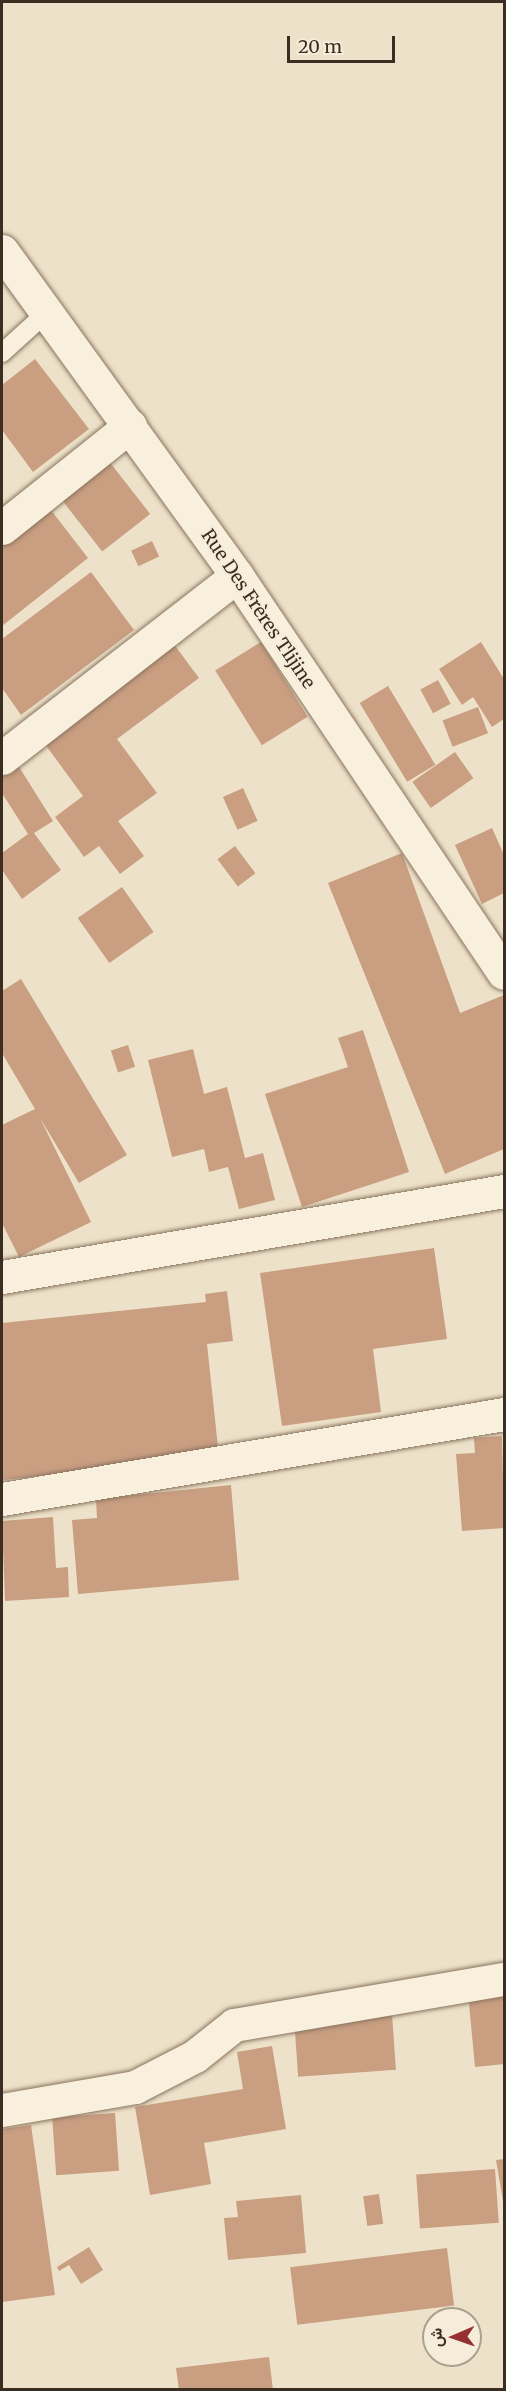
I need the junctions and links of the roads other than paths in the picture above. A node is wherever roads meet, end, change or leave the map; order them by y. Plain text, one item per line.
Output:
1 (2, 251) edge
2 (45, 314) junction
3 (2, 352) edge
4 (130, 426) junction
5 (2, 528) edge
6 (237, 576) junction
7 (2, 758) edge
8 (504, 973) edge
9 (504, 1191) edge
10 (2, 1277) edge
11 (504, 1414) edge
12 (2, 1499) edge
13 (504, 1979) edge
14 (2, 2110) edge

1 - 2 street, Rue Des Frères Tlijine
2 - 3 lane
2 - 4 street, Rue Des Frères Tlijine
4 - 5 street
4 - 6 street, Rue Des Frères Tlijine
6 - 7 street
6 - 8 street, Rue Des Frères Tlijine
9 - 10 street
11 - 12 street
13 - 14 street

